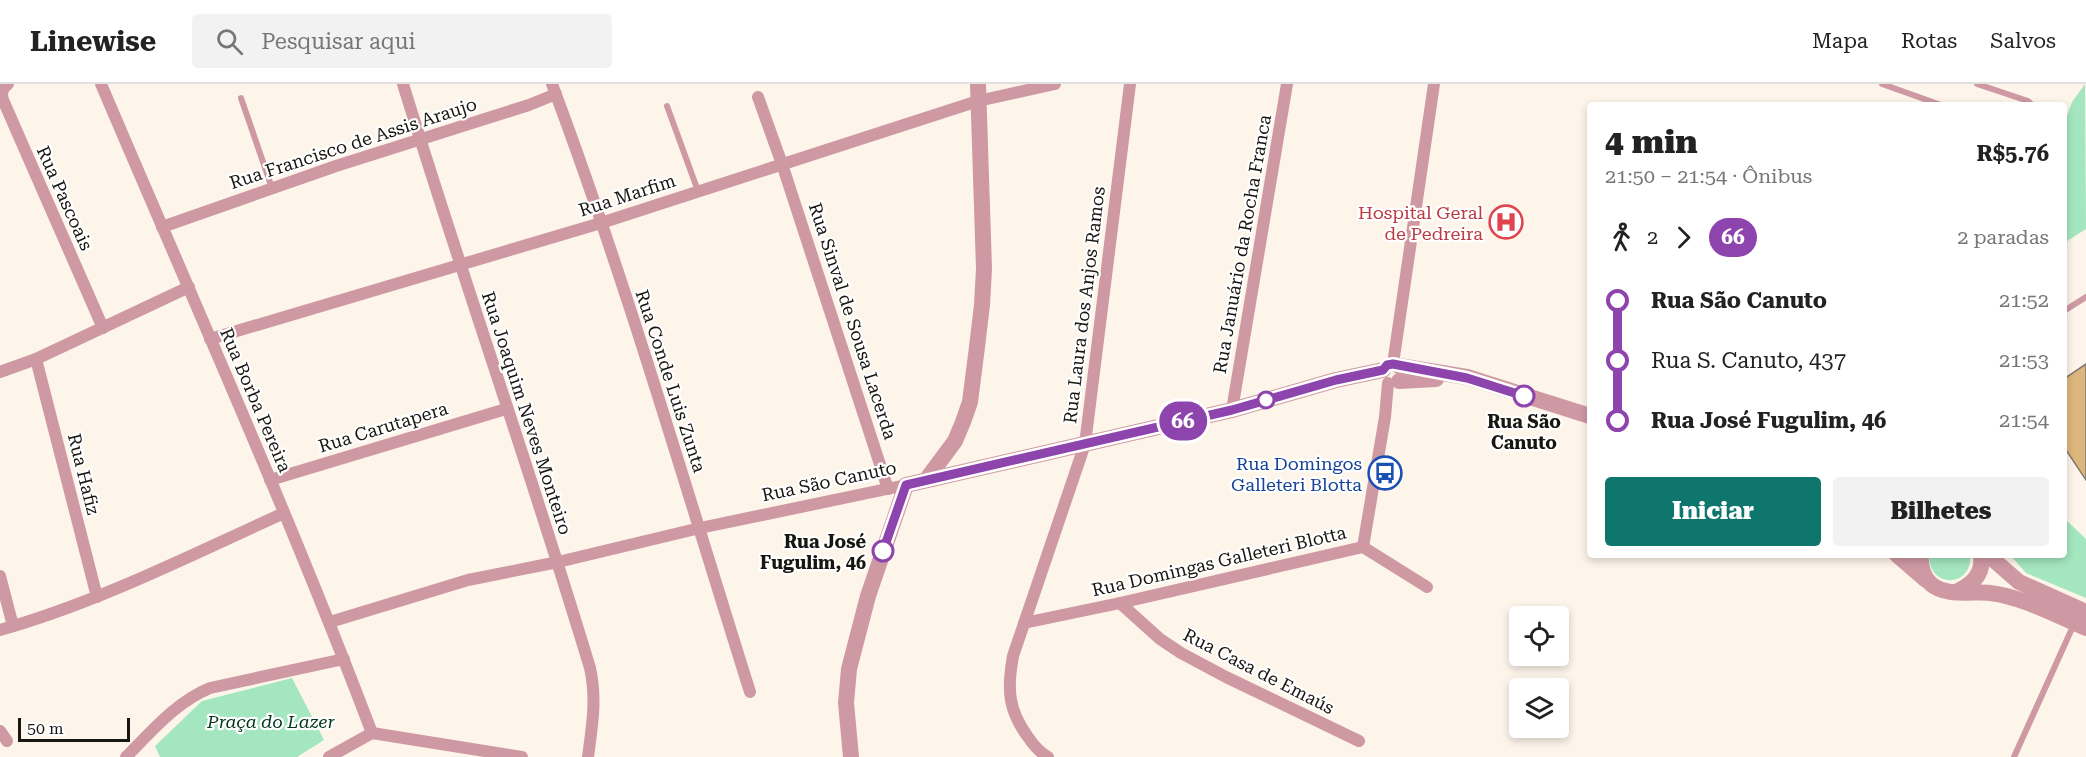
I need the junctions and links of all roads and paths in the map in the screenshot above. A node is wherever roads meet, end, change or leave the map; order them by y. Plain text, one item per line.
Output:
1 (8, 84) edge
2 (101, 84) edge
3 (403, 84) edge
4 (978, 84) edge
5 (1055, 84) edge
6 (1130, 84) edge
7 (1287, 84) edge
8 (1434, 84) edge
9 (1882, 84) edge
10 (1977, 84) edge
11 (554, 89) edge
12 (758, 97) dead end
13 (241, 98) dead end
14 (978, 101) junction
15 (1933, 102) edge
16 (2029, 102) edge
17 (668, 106) dead end
18 (420, 139) junction
19 (782, 164) junction
20 (273, 188) junction
21 (699, 191) junction
22 (601, 223) junction
23 (162, 227) junction
24 (459, 266) junction
25 (189, 288) junction
26 (2086, 297) edge
27 (2067, 309) edge
28 (103, 328) junction
29 (210, 339) junction
30 (36, 360) junction
31 (0, 372) edge
32 (1392, 375) junction
33 (506, 409) junction
34 (1232, 410) junction
35 (1587, 415) edge
36 (1085, 444) junction
37 (270, 480) junction
38 (926, 480) junction
39 (906, 485) junction
40 (888, 489) junction
41 (284, 513) junction
42 (700, 528) junction
43 (1362, 547) junction
44 (1901, 558) edge
45 (1922, 558) edge
46 (1981, 558) edge
47 (1991, 558) edge
48 (558, 562) junction
49 (0, 576) edge
50 (1931, 584) junction
51 (1427, 586) dead end
52 (1958, 591) junction
53 (97, 597) junction
54 (1120, 603) junction
55 (2082, 621) edge
56 (330, 622) junction
57 (1024, 623) junction
58 (14, 626) junction
59 (0, 630) edge
60 (344, 659) junction
61 (750, 692) dead end
62 (372, 733) junction
63 (1359, 741) dead end
64 (853, 756) edge
65 (126, 757) edge
66 (329, 757) edge
67 (522, 757) edge
68 (588, 757) edge
69 (1048, 757) edge
70 (2014, 757) edge

1 - 28 street, Rua Pascoais
2 - 23 street, Rua Borba Pereira
3 - 18 street, Rua Joaquim Neves Monteiro
4 - 14 street
5 - 14 street, Rua Marfim
6 - 36 street, Rua Laura dos Anjos Ramos
7 - 34 street, Rua Januário da Rocha Franca
8 - 32 street, Rua Domingas Galleteri Blotta
9 - 15 lane
10 - 16 lane
11 - 18 street, Rua Francisco de Assis Araujo
11 - 22 street, Rua Conde Luis Zunta
12 - 19 street, Rua Sinval de Sousa Lacerda
13 - 20 lane
14 - 19 street, Rua Marfim
14 - 38 street
17 - 21 lane
18 - 20 street, Rua Francisco de Assis Araujo
18 - 24 street, Rua Joaquim Neves Monteiro
19 - 21 street, Rua Marfim
19 - 40 street, Rua Sinval de Sousa Lacerda
20 - 23 street, Rua Francisco de Assis Araujo
21 - 22 street, Rua Marfim
22 - 24 street, Rua Marfim
22 - 42 street, Rua Conde Luis Zunta
23 - 25 street, Rua Borba Pereira
24 - 29 street, Rua Marfim
24 - 33 street, Rua Joaquim Neves Monteiro
25 - 28 street
25 - 29 street, Rua Borba Pereira
26 - 27 lane
28 - 30 street
29 - 37 street, Rua Borba Pereira
30 - 31 street
30 - 53 street, Rua Hafiz
32 - 34 street, Rua São Canuto
32 - 35 street, Rua São Canuto
32 - 43 street, Rua Domingas Galleteri Blotta
33 - 37 street, Rua Carutapera
33 - 48 street, Rua Joaquim Neves Monteiro
34 - 36 street, Rua São Canuto
36 - 38 street, Rua São Canuto
36 - 57 street, Rua Laura dos Anjos Ramos
37 - 41 street, Rua Borba Pereira
38 - 39 street, Rua São Canuto
39 - 40 street, Rua São Canuto
39 - 64 street
40 - 42 street, Rua São Canuto
41 - 53 street
41 - 56 street, Rua Borba Pereira
42 - 48 street, Rua São Canuto
42 - 61 street, Rua Conde Luis Zunta
43 - 51 street
43 - 54 street, Rua Domingas Galleteri Blotta
44 - 50 street
45 - 50 street
46 - 52 street
47 - 55 street
48 - 56 street, Rua São Canuto
48 - 68 street, Rua Joaquim Neves Monteiro
49 - 58 street
50 - 52 street
52 - 55 street
53 - 58 street
54 - 57 street, Rua Domingas Galleteri Blotta
54 - 63 street, Rua Casa de Emaús
55 - 70 lane
56 - 60 street, Rua Borba Pereira
57 - 69 street, Rua Laura dos Anjos Ramos
58 - 59 street
60 - 62 street, Rua Borba Pereira
60 - 65 street
62 - 66 street
62 - 67 street

